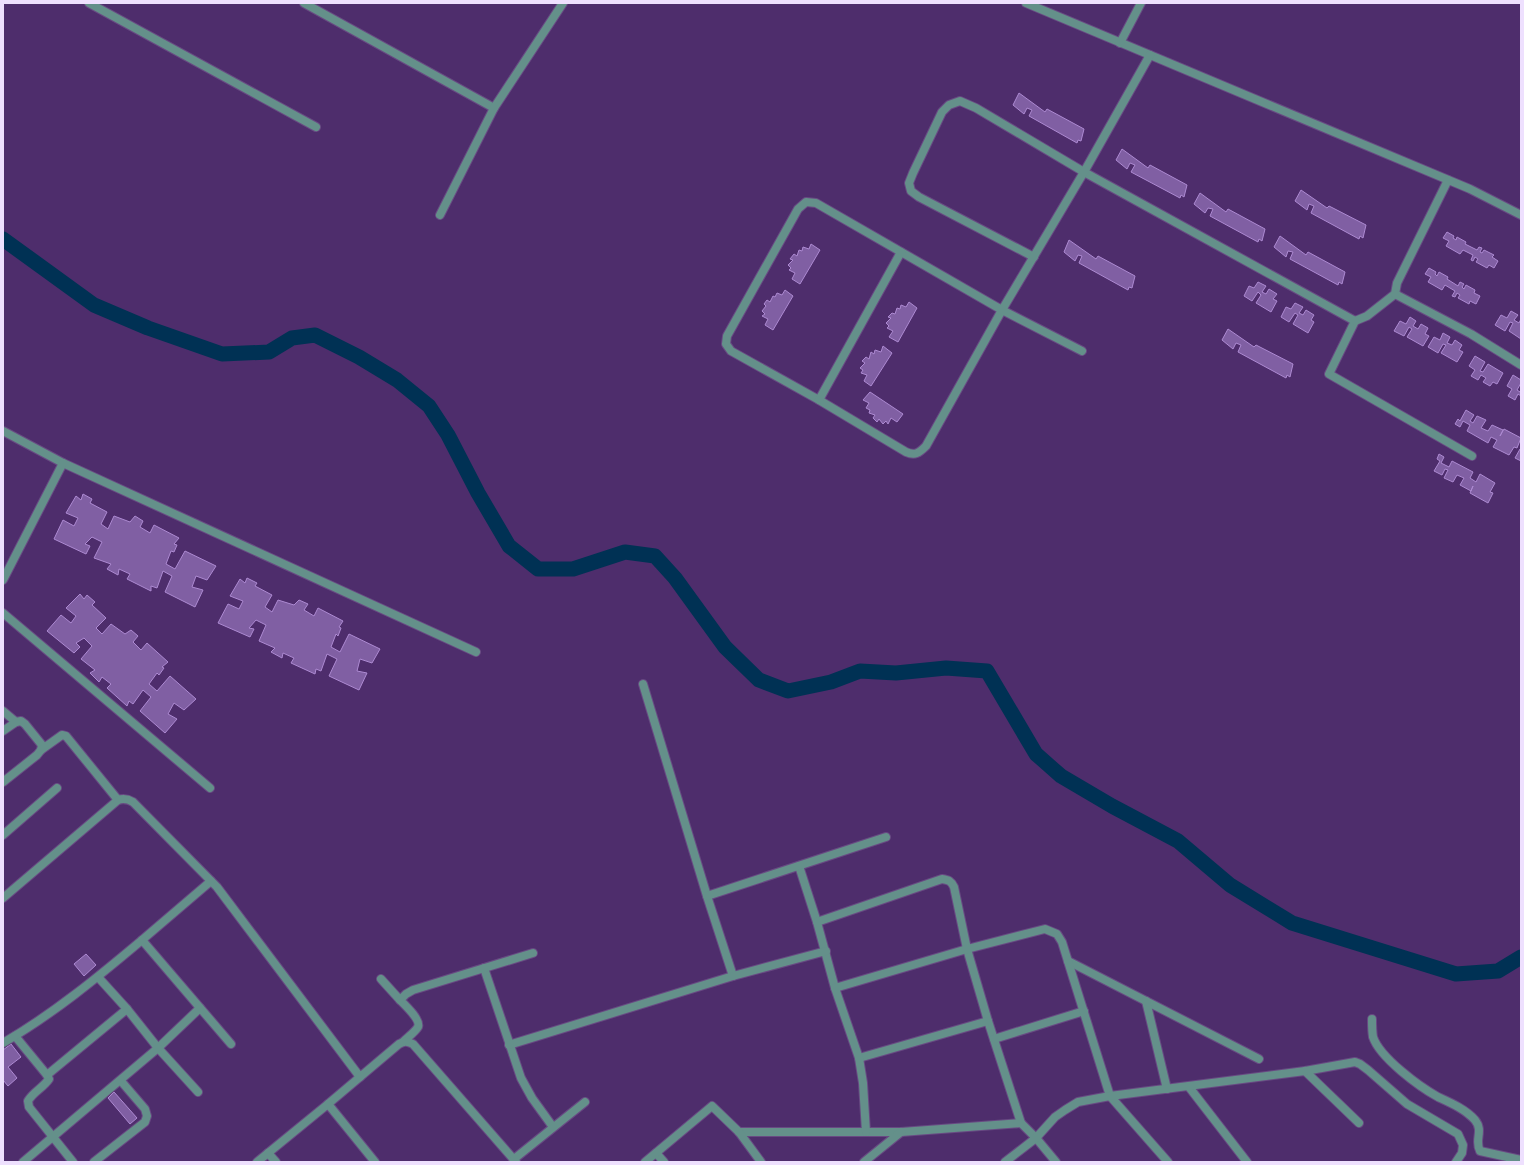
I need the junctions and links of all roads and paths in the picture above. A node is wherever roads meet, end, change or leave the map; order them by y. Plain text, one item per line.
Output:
1 (89, 3) edge
2 (304, 3) edge
3 (563, 3) edge
4 (1026, 3) edge
5 (1141, 3) edge
6 (1120, 43) junction
7 (1150, 55) junction
8 (494, 108) junction
9 (316, 127) dead end
10 (1084, 172) junction
11 (1448, 180) junction
12 (440, 215) dead end
13 (1521, 215) edge
14 (901, 252) junction
15 (1034, 256) junction
16 (1395, 294) junction
17 (1002, 310) junction
18 (1355, 321) junction
19 (1082, 351) dead end
20 (1521, 365) edge
21 (819, 400) junction
22 (3, 431) edge
23 (1472, 456) dead end
24 (63, 463) junction
25 (3, 580) edge
26 (3, 613) edge
27 (476, 652) dead end
28 (643, 684) dead end
29 (3, 711) edge
30 (16, 722) junction
31 (3, 731) edge
32 (41, 750) junction
33 (3, 782) edge
34 (57, 788) dead end
35 (210, 788) dead end
36 (118, 800) junction
37 (3, 835) edge
38 (886, 837) dead end
39 (799, 866) junction
40 (211, 881) junction
41 (707, 896) junction
42 (3, 898) edge
43 (817, 922) junction
44 (142, 940) junction
45 (967, 949) junction
46 (826, 951) junction
47 (533, 953) dead end
48 (1068, 961) junction
49 (484, 968) junction
50 (98, 976) junction
51 (733, 976) junction
52 (381, 979) dead end
53 (835, 988) junction
54 (400, 1000) junction
55 (1146, 1001) junction
56 (200, 1008) junction
57 (127, 1009) junction
58 (1084, 1011) junction
59 (1372, 1019) dead end
60 (988, 1021) junction
61 (15, 1036) junction
62 (994, 1039) junction
63 (404, 1041) junction
64 (3, 1043) edge
65 (231, 1044) dead end
66 (509, 1045) junction
67 (158, 1048) junction
68 (859, 1058) junction
69 (1259, 1059) dead end
70 (1305, 1070) junction
71 (47, 1075) junction
72 (360, 1077) junction
73 (121, 1081) junction
74 (1190, 1087) junction
75 (1167, 1089) junction
76 (198, 1092) dead end
77 (1110, 1096) junction
78 (584, 1102) dead end
79 (328, 1104) junction
80 (1021, 1123) junction
81 (1359, 1123) dead end
82 (553, 1127) junction
83 (739, 1132) junction
84 (866, 1132) junction
85 (901, 1132) junction
86 (52, 1138) junction
87 (1036, 1138) junction
88 (268, 1153) junction
89 (656, 1153) junction
90 (515, 1160) edge
91 (1521, 1160) edge
92 (23, 1162) edge
93 (73, 1162) edge
94 (94, 1162) edge
95 (257, 1162) edge
96 (276, 1162) edge
97 (375, 1162) edge
98 (645, 1162) edge
99 (664, 1162) edge
100 (761, 1162) edge
101 (864, 1162) edge
102 (1005, 1162) edge
103 (1056, 1162) edge
104 (1168, 1162) edge
105 (1247, 1162) edge
106 (1456, 1162) edge

1 - 9 street
2 - 8 street
3 - 8 street
4 - 6 street
5 - 6 street
6 - 7 street
7 - 10 street
7 - 11 street
8 - 12 street
10 - 15 street
10 - 15 street
10 - 18 street
11 - 13 street
11 - 16 street
14 - 17 street
14 - 21 street
14 - 21 street
15 - 17 street
16 - 18 street
16 - 20 street
17 - 19 street
17 - 21 street
18 - 23 street
22 - 24 street
24 - 25 street
24 - 27 street
26 - 35 street
28 - 41 street
29 - 30 street
30 - 31 street
30 - 32 street
32 - 33 street
32 - 36 street
34 - 37 street
36 - 40 street
36 - 42 street
38 - 39 street
39 - 41 street
39 - 43 street
40 - 44 street
40 - 72 street
41 - 51 street
43 - 45 street
43 - 46 street
44 - 50 street
44 - 56 street
45 - 48 street
45 - 53 street
45 - 60 street
46 - 51 street
46 - 53 street
47 - 49 street
48 - 55 street
48 - 58 street
49 - 54 street
49 - 66 street
50 - 57 street
50 - 61 street
51 - 66 street
52 - 54 street
53 - 68 street
54 - 63 street
55 - 69 street
55 - 75 street
56 - 65 street
56 - 67 street
57 - 67 street
57 - 71 street
58 - 62 street
58 - 77 street
59 - 91 street
60 - 62 street
60 - 68 street
61 - 64 street
61 - 71 street
62 - 80 street
63 - 72 street
63 - 90 street
66 - 82 street
67 - 73 street
67 - 76 street
68 - 84 street
70 - 74 street
70 - 81 street
70 - 106 street
71 - 86 street
72 - 79 street
73 - 86 street
73 - 94 street
74 - 75 street
74 - 105 street
75 - 77 street
77 - 87 street
77 - 104 street
78 - 82 street
79 - 88 street
79 - 97 street
80 - 85 street
80 - 87 street
82 - 90 street
83 - 84 street
83 - 89 street
83 - 100 street
84 - 85 street
85 - 101 street
86 - 92 street
86 - 93 street
87 - 102 street
87 - 103 street
88 - 95 street
88 - 96 street
89 - 98 street
89 - 99 street

